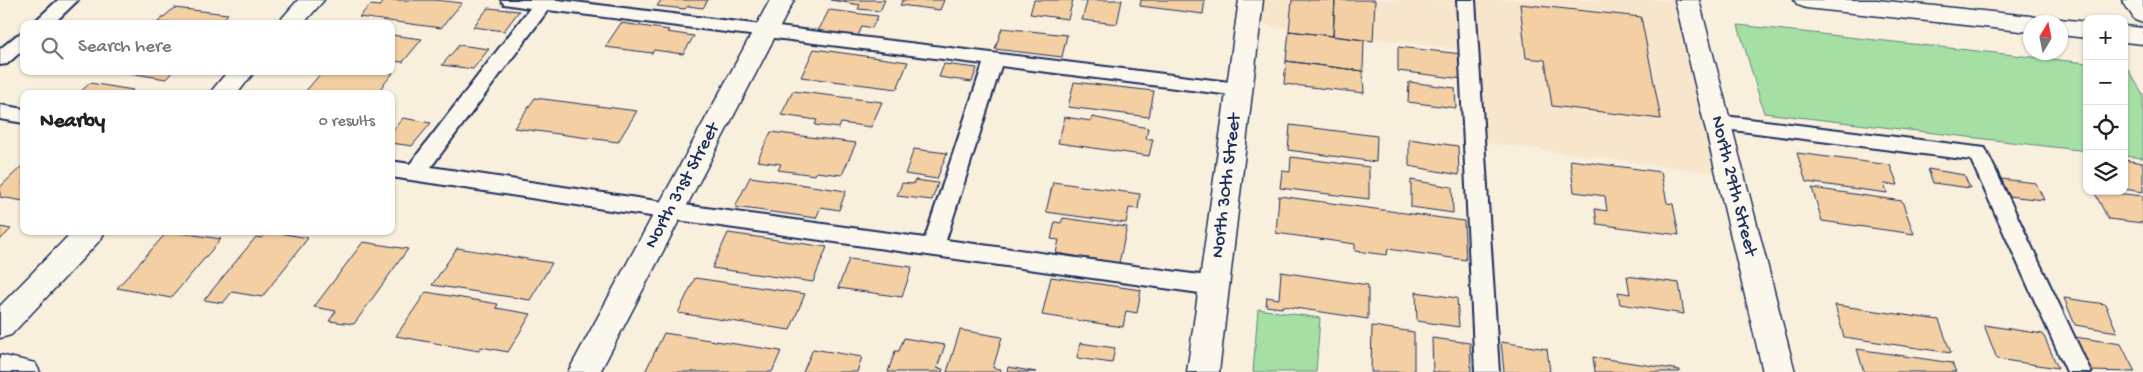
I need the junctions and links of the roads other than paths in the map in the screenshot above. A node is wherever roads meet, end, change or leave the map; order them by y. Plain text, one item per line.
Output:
1 (70, 0) edge
2 (312, 0) edge
3 (510, 0) edge
4 (782, 0) edge
5 (1251, 0) edge
6 (1466, 0) edge
7 (1687, 0) edge
8 (1806, 0) edge
9 (2134, 0) edge
10 (542, 4) junction
11 (1910, 6) edge
12 (2143, 15) edge
13 (47, 20) edge
14 (293, 20) edge
15 (2023, 23) edge
16 (2068, 28) edge
17 (766, 30) junction
18 (2083, 30) edge
19 (2128, 34) edge
20 (2143, 36) edge
21 (20, 42) edge
22 (0, 59) edge
23 (994, 59) junction
24 (239, 75) edge
25 (1239, 89) junction
26 (226, 90) edge
27 (0, 112) edge
28 (20, 115) edge
29 (1716, 122) junction
30 (395, 170) edge
31 (415, 173) junction
32 (670, 211) junction
33 (87, 235) edge
34 (933, 247) junction
35 (1214, 286) junction
36 (0, 326) edge
37 (0, 368) edge
38 (24, 372) edge
39 (584, 372) edge
40 (1203, 372) edge
41 (1487, 372) edge
42 (1780, 372) edge
43 (2079, 372) edge

1 - 13 lane
2 - 14 street
3 - 10 lane
4 - 17 street, North 31st Street
5 - 25 street, North 30th Street
6 - 41 lane
7 - 29 street, North 29th Street
8 - 11 street
9 - 12 street
10 - 17 lane
10 - 31 lane
11 - 15 street
16 - 18 street
17 - 23 lane
17 - 32 street, North 31st Street
19 - 20 street
21 - 22 lane
23 - 25 lane
23 - 34 lane
24 - 26 street
25 - 35 street, North 30th Street
27 - 28 lane
29 - 42 street, North 29th Street
29 - 43 lane
30 - 31 lane
31 - 32 lane
32 - 34 lane
32 - 39 street, North 31st Street
33 - 36 street
34 - 35 lane
35 - 40 street, North 30th Street
37 - 38 street

